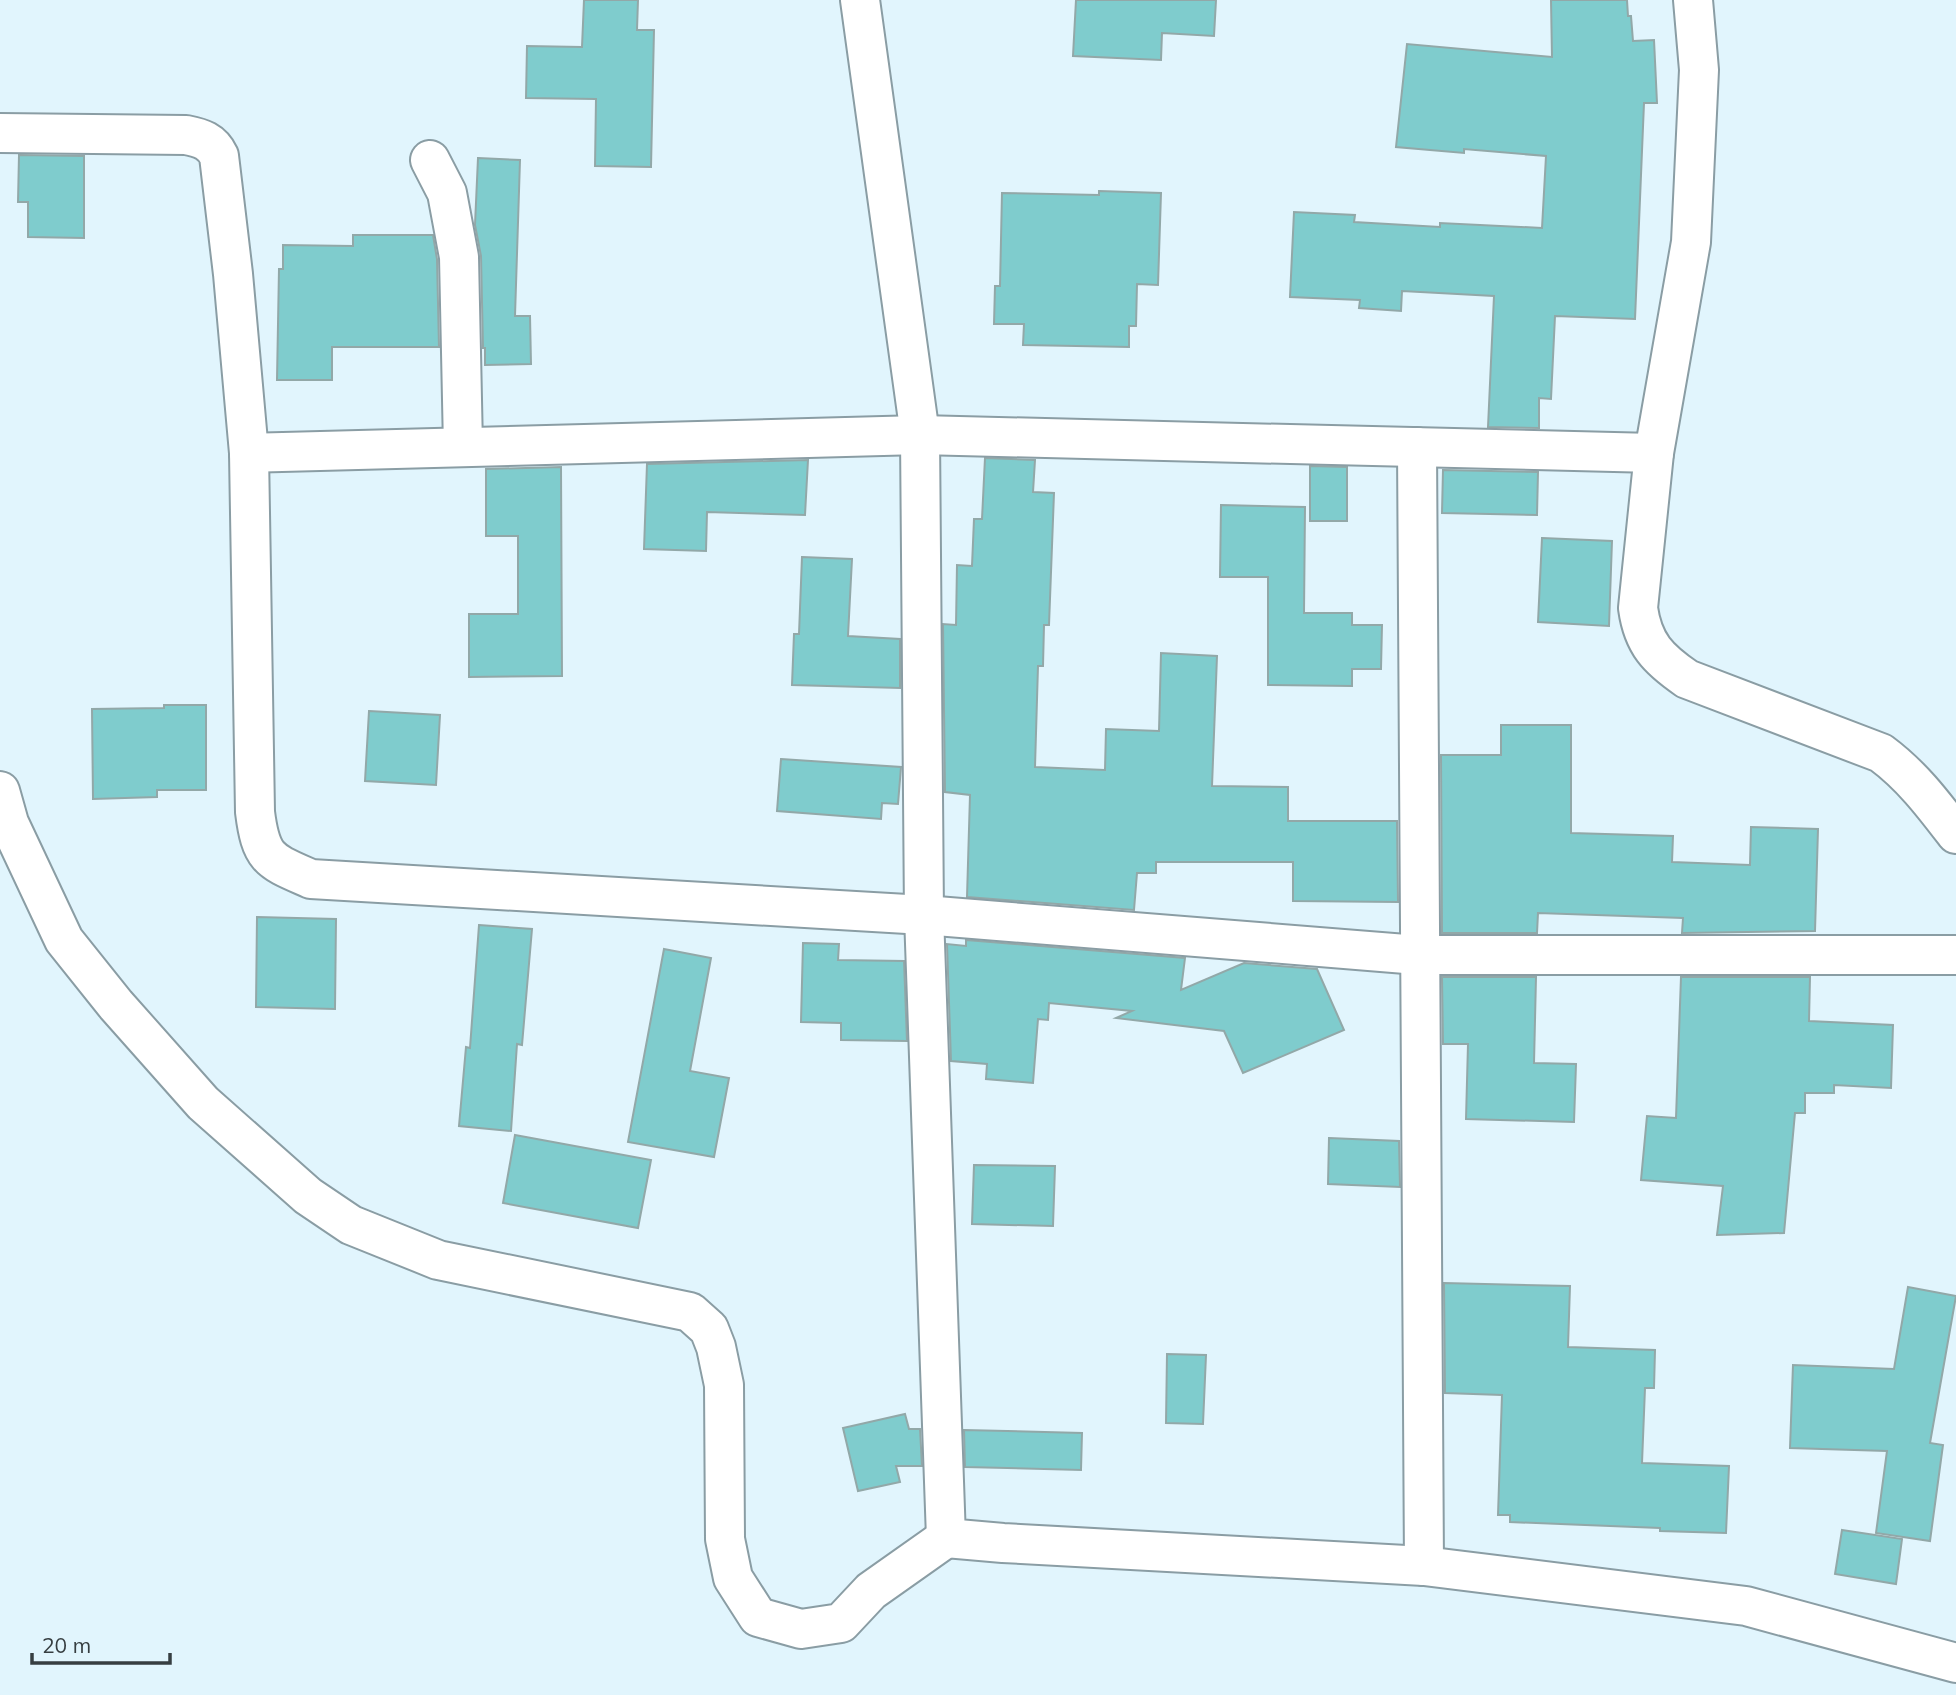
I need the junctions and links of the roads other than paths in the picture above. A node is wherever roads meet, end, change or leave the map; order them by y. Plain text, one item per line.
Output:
1 (860, 0) edge
2 (1693, 0) edge
3 (0, 133) edge
4 (430, 160) dead end
5 (920, 435) junction
6 (463, 447) junction
7 (1417, 447) junction
8 (249, 453) junction
9 (1654, 453) junction
10 (0, 791) edge
11 (1956, 834) edge
12 (924, 915) junction
13 (1418, 954) junction
14 (1956, 955) edge
15 (946, 1538) junction
16 (1423, 1566) junction
17 (1956, 1662) edge

1 - 5 street
2 - 9 street
3 - 8 street
4 - 6 street
5 - 6 street
5 - 7 street
5 - 12 street
6 - 8 street
7 - 9 street
7 - 13 street
8 - 12 street
9 - 11 street
10 - 15 street
12 - 13 street
12 - 15 street
13 - 14 street
13 - 16 street
15 - 16 street
16 - 17 street

